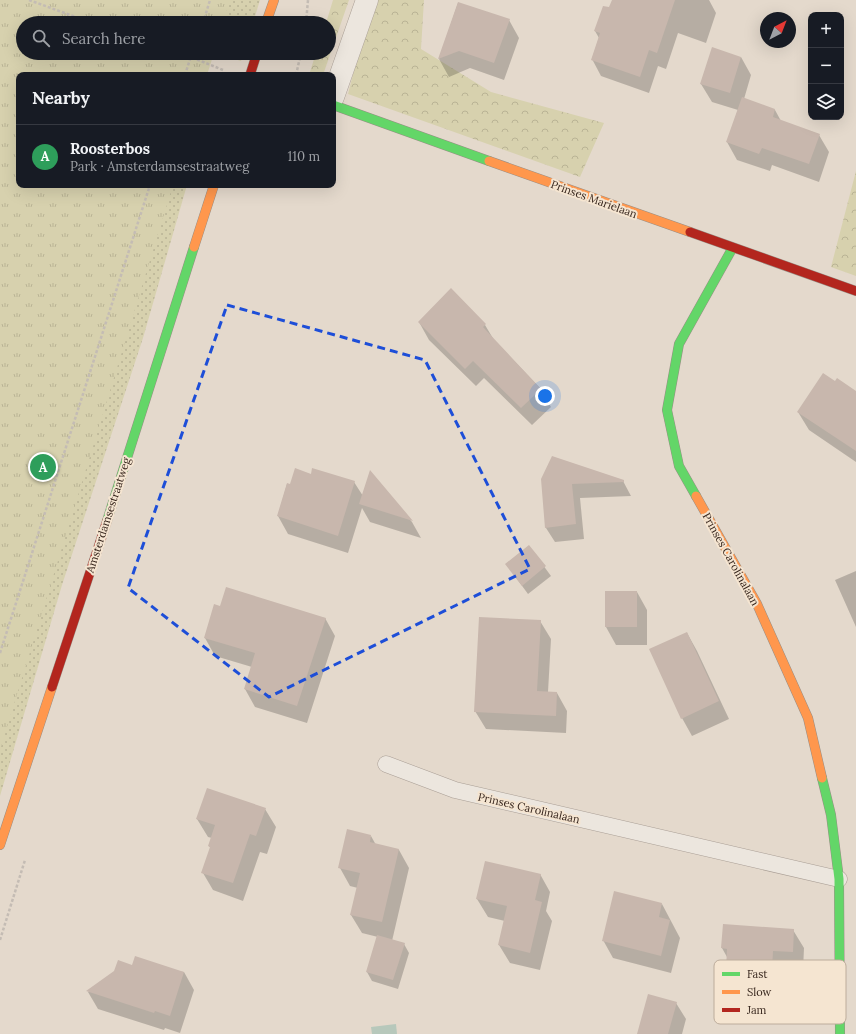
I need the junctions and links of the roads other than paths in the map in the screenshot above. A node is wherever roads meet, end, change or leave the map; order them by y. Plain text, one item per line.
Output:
1 (274, 0) edge
2 (366, 0) edge
3 (268, 16) edge
4 (255, 60) edge
5 (251, 72) edge
6 (336, 88) edge
7 (336, 106) edge
8 (213, 188) edge
9 (732, 249) junction
10 (856, 292) edge
11 (386, 764) dead end
12 (0, 845) edge
13 (839, 879) junction
14 (840, 960) edge
15 (840, 1024) edge
16 (840, 1034) edge

1 - 3 street
2 - 6 street
4 - 5 street
7 - 9 street, Prinses Marielaan
8 - 12 street, Amsterdamsestraatweg
9 - 10 street, Prinses Marielaan
9 - 13 street, Prinses Carolinalaan
11 - 13 lane, Prinses Carolinalaan
13 - 14 street, Prinses Carolinalaan
15 - 16 street, Prinses Carolinalaan

